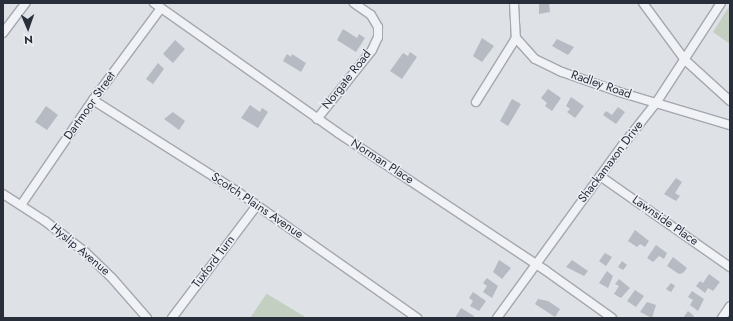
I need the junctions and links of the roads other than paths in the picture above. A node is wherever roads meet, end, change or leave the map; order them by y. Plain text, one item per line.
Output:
1 (26, 3) edge
2 (154, 3) edge
3 (354, 3) edge
4 (514, 3) edge
5 (643, 3) edge
6 (721, 3) edge
7 (161, 8) junction
8 (3, 33) edge
9 (516, 38) junction
10 (685, 60) junction
11 (93, 100) junction
12 (730, 101) edge
13 (476, 102) dead end
14 (656, 103) junction
15 (317, 119) junction
16 (730, 125) edge
17 (600, 176) junction
18 (3, 194) edge
19 (21, 205) junction
20 (257, 205) junction
21 (536, 264) junction
22 (730, 267) edge
23 (730, 306) edge
24 (147, 318) edge
25 (172, 318) edge
26 (417, 318) edge
27 (497, 318) edge
28 (612, 318) edge
29 (722, 318) edge

1 - 8 street
2 - 7 street, Norman Place
3 - 15 street, Norgate Road
4 - 9 street
5 - 10 street
6 - 10 street, Shackamaxon Drive
7 - 11 street, Dartmoor Street
7 - 15 street, Norman Place
9 - 13 street
9 - 14 street, Radley Road
10 - 12 street
10 - 14 street, Shackamaxon Drive
11 - 19 street, Dartmoor Street
11 - 20 street, Scotch Plains Avenue
14 - 16 street, Radley Road
14 - 17 street, Shackamaxon Drive
15 - 21 street, Norman Place
17 - 21 street, Shackamaxon Drive
17 - 22 street, Lawnside Place
18 - 19 street, Hyslip Avenue
19 - 24 street, Hyslip Avenue
20 - 25 street, Tuxford Turn
20 - 26 street, Scotch Plains Avenue
21 - 27 street, Shackamaxon Drive
21 - 28 street, Norman Place
23 - 29 street

